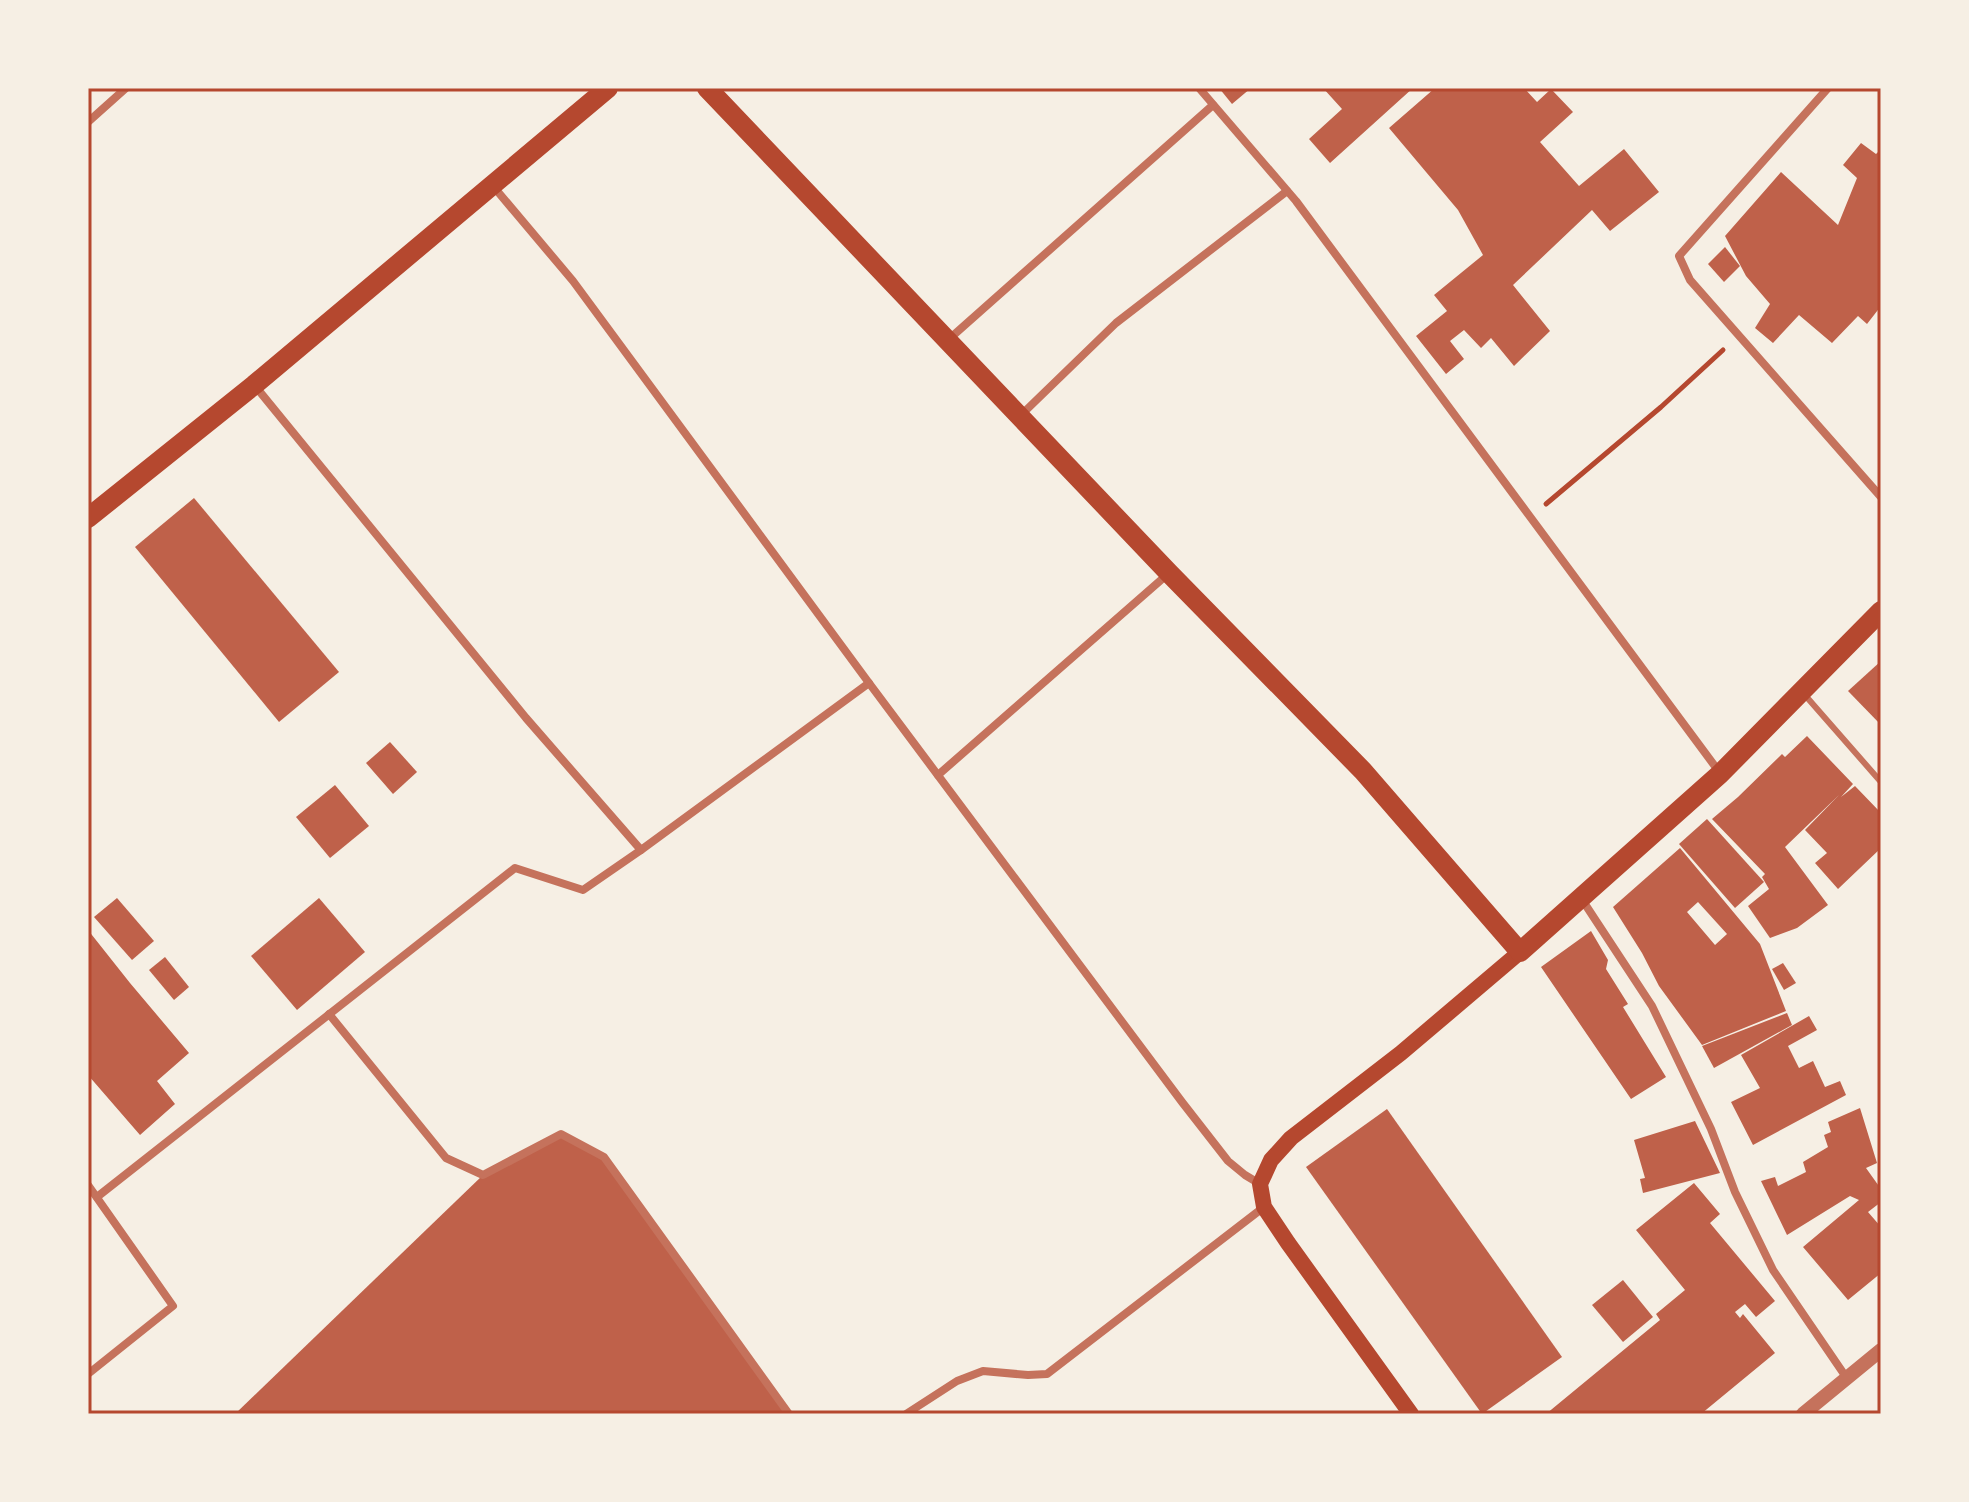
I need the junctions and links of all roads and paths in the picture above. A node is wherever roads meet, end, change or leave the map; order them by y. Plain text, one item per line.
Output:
1 (126, 88) edge
2 (608, 88) edge
3 (707, 88) edge
4 (1199, 88) edge
5 (1828, 88) edge
6 (1213, 105) junction
7 (88, 122) edge
8 (493, 186) junction
9 (1287, 191) junction
10 (1738, 336) junction
11 (948, 340) junction
12 (254, 385) junction
13 (1020, 416) junction
14 (1881, 497) edge
15 (88, 518) edge
16 (1530, 518) junction
17 (1169, 573) junction
18 (1881, 611) edge
19 (869, 683) junction
20 (1802, 691) junction
21 (1720, 774) junction
22 (938, 775) junction
23 (1881, 782) edge
24 (641, 850) junction
25 (1580, 898) junction
26 (1520, 952) junction
27 (329, 1014) junction
28 (1260, 1184) junction
29 (88, 1185) edge
30 (97, 1197) junction
31 (1264, 1207) junction
32 (1881, 1350) edge
33 (88, 1374) edge
34 (1846, 1377) junction
35 (789, 1414) edge
36 (906, 1414) edge
37 (1411, 1414) edge
38 (1803, 1414) edge

1 - 7 street
2 - 8 main road
3 - 11 main road
4 - 6 street
5 - 10 street
6 - 9 street
6 - 11 street
8 - 12 main road
8 - 19 street
9 - 13 street
9 - 16 street
10 - 14 street
10 - 16 path
11 - 13 main road
12 - 15 main road
12 - 24 street
13 - 17 main road
16 - 21 street
17 - 22 street
17 - 26 main road
18 - 20 main road
19 - 22 street
19 - 24 street
20 - 21 main road
20 - 23 lane
21 - 25 main road
22 - 28 street
24 - 27 street
25 - 26 main road
25 - 34 street
26 - 28 main road
27 - 30 street
27 - 35 street
28 - 31 main road
29 - 30 street
30 - 33 street
31 - 36 street
31 - 37 main road
32 - 34 street
34 - 38 street

